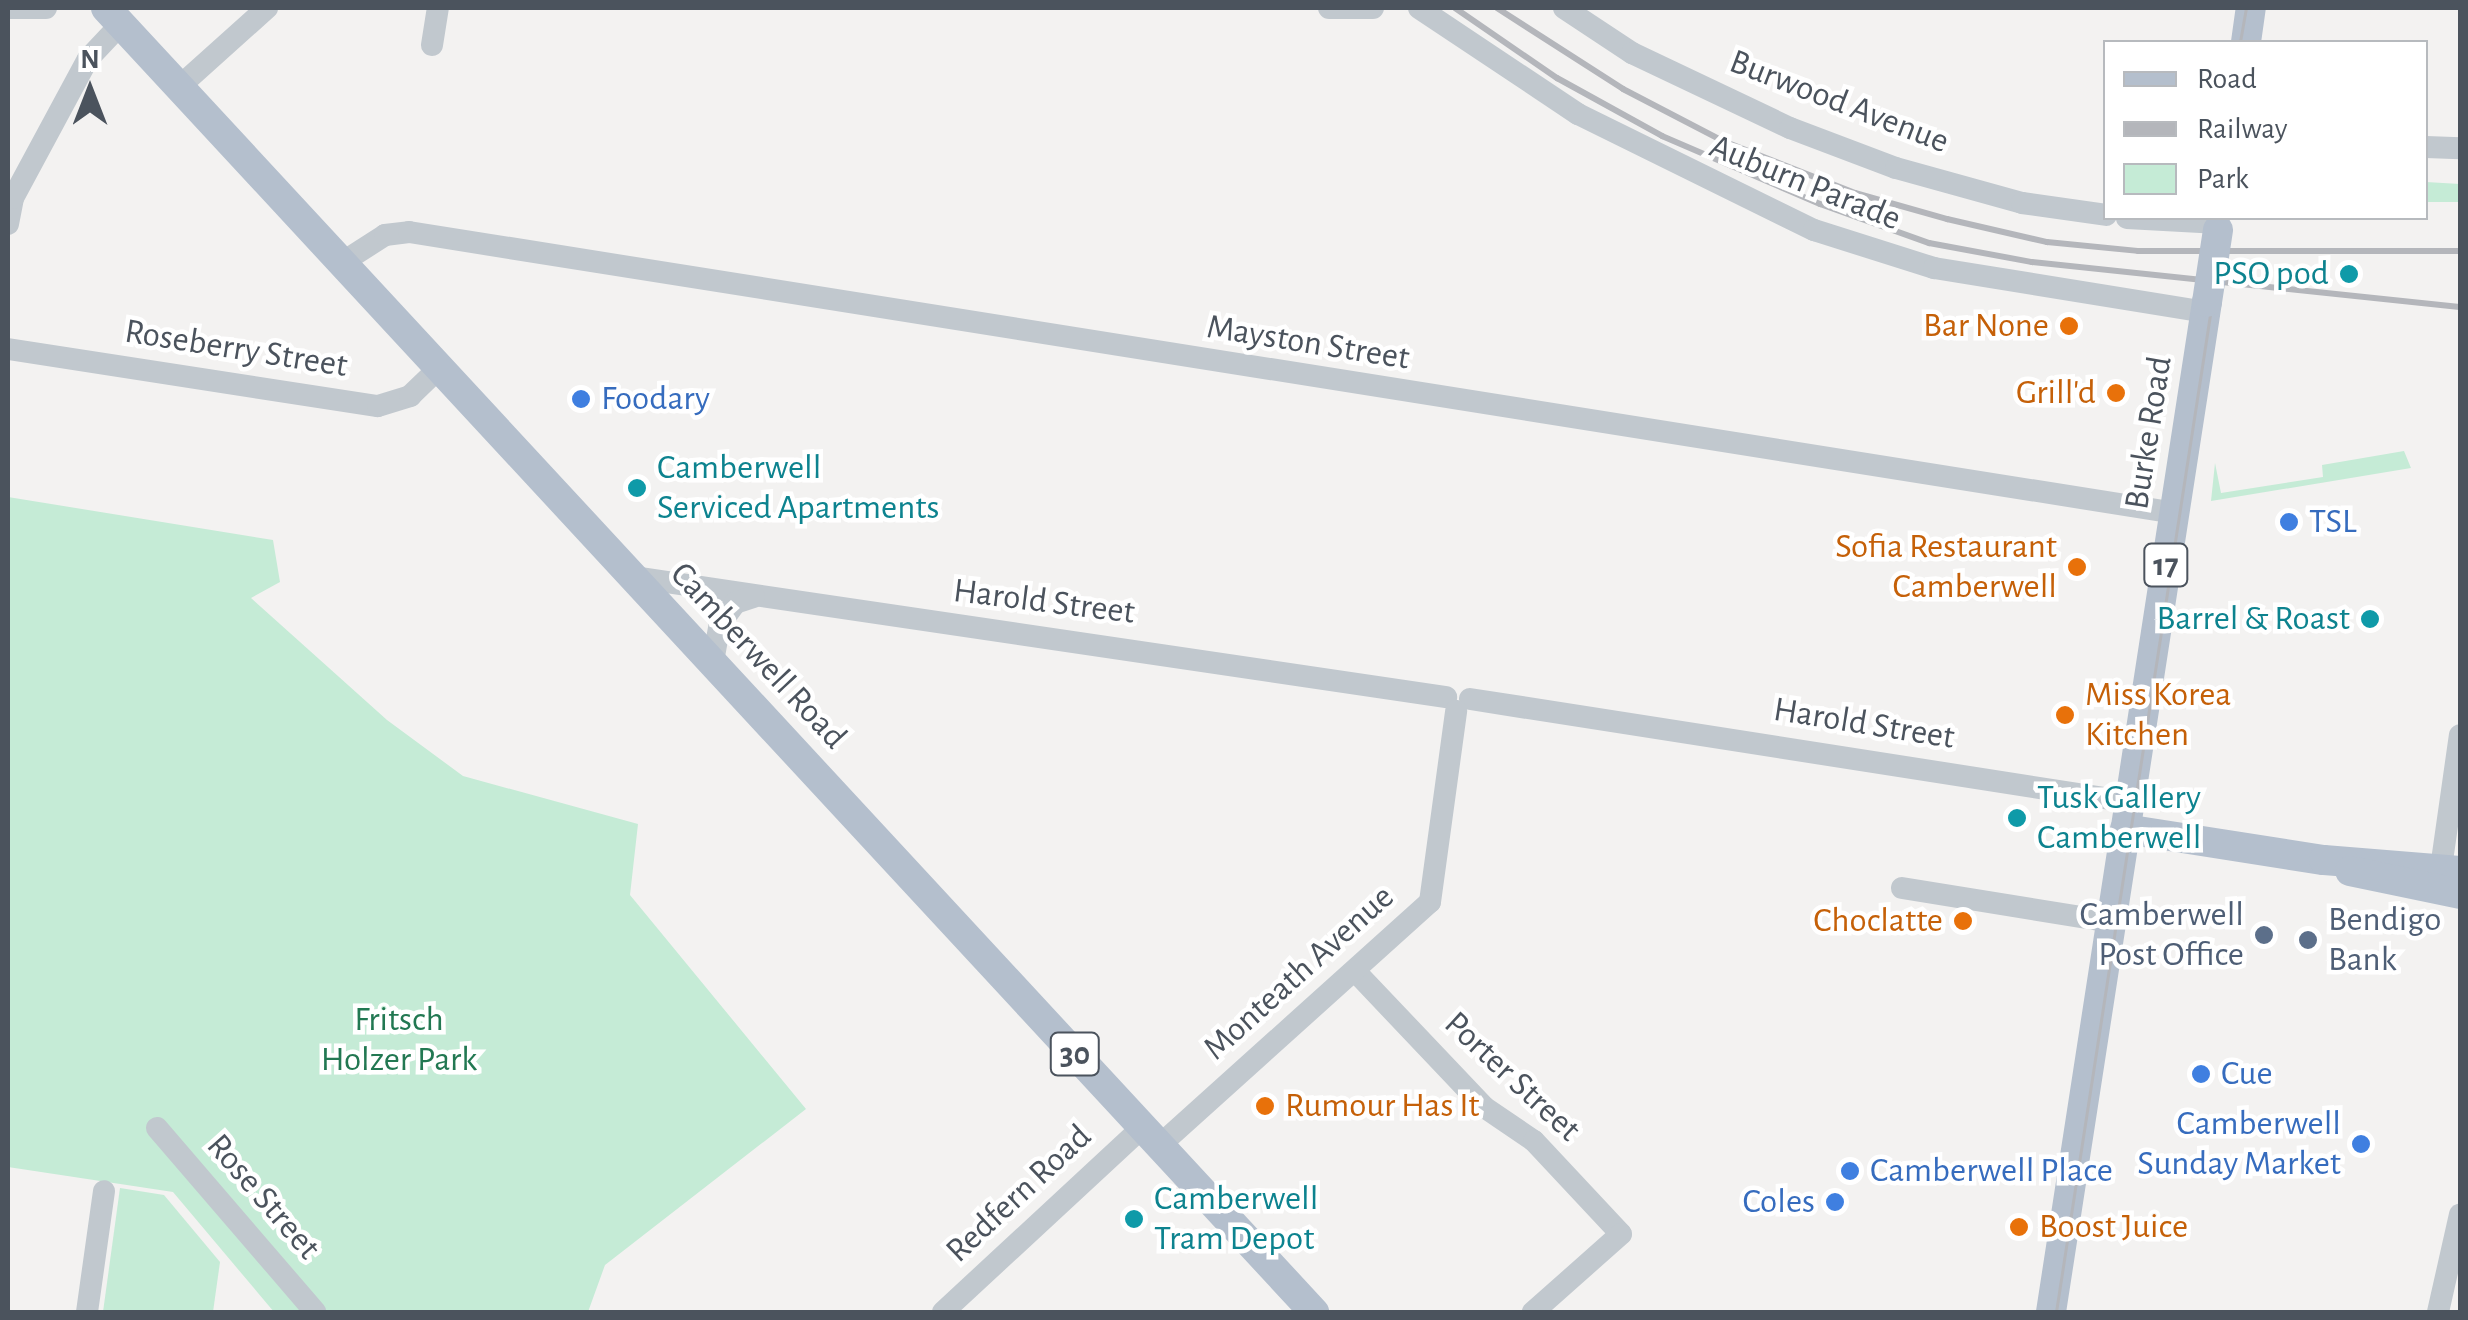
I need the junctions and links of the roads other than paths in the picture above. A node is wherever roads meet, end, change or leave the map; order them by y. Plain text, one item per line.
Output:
1 (8, 8) edge
2 (46, 8) edge
3 (267, 8) edge
4 (438, 8) edge
5 (1329, 8) edge
6 (1374, 8) edge
7 (1419, 8) edge
8 (1564, 8) edge
9 (2251, 8) edge
10 (114, 16) edge
11 (2246, 40) edge
12 (432, 45) dead end
13 (180, 86) junction
14 (2428, 147) edge
15 (2460, 148) edge
16 (2103, 215) edge
17 (2158, 220) edge
18 (8, 224) edge
19 (2219, 224) edge
20 (349, 269) junction
21 (2206, 306) junction
22 (8, 349) edge
23 (440, 367) junction
24 (2174, 513) junction
25 (633, 577) junction
26 (758, 597) junction
27 (713, 662) junction
28 (1457, 703) junction
29 (2460, 735) edge
30 (2127, 816) junction
31 (2450, 881) edge
32 (1902, 888) dead end
33 (2111, 922) junction
34 (1355, 971) junction
35 (158, 1128) dead end
36 (1151, 1136) junction
37 (104, 1191) dead end
38 (2460, 1215) edge
39 (87, 1312) edge
40 (315, 1312) edge
41 (943, 1312) edge
42 (1314, 1312) edge
43 (1533, 1312) edge
44 (2051, 1312) edge
45 (2438, 1312) edge
46 (2454, 1312) edge

1 - 2 street
3 - 13 street
4 - 12 street
5 - 6 street
7 - 21 street, Auburn Parade
8 - 16 street, Burwood Avenue
9 - 11 main road
10 - 13 main road, Camberwell Road / 30
10 - 18 street
13 - 20 main road, Camberwell Road / 30
14 - 15 street
17 - 19 street
19 - 21 main road, Burke Road / 17, bridge
20 - 23 main road, Camberwell Road / 30
20 - 24 street, Mayston Street
21 - 24 main road, Burke Road / 17
22 - 23 street, Roseberry Street
23 - 25 main road, Camberwell Road / 30
24 - 30 main road, Burke Road / 17
25 - 26 street, Harold Street
25 - 27 main road, Camberwell Road / 30
26 - 27 street
26 - 28 street, Harold Street
27 - 36 main road, Camberwell Road / 30
28 - 30 street, Harold Street
28 - 34 street, Monteath Avenue
29 - 31 street
30 - 31 main road
30 - 33 main road, Burke Road / 17
32 - 33 street
33 - 44 main road, Burke Road / 17
34 - 36 street, Monteath Avenue
34 - 43 street, Porter Street
35 - 40 street, Rose Street
36 - 41 street, Redfern Road
36 - 42 main road, Camberwell Road / 30
37 - 39 street
38 - 45 street
38 - 46 street

